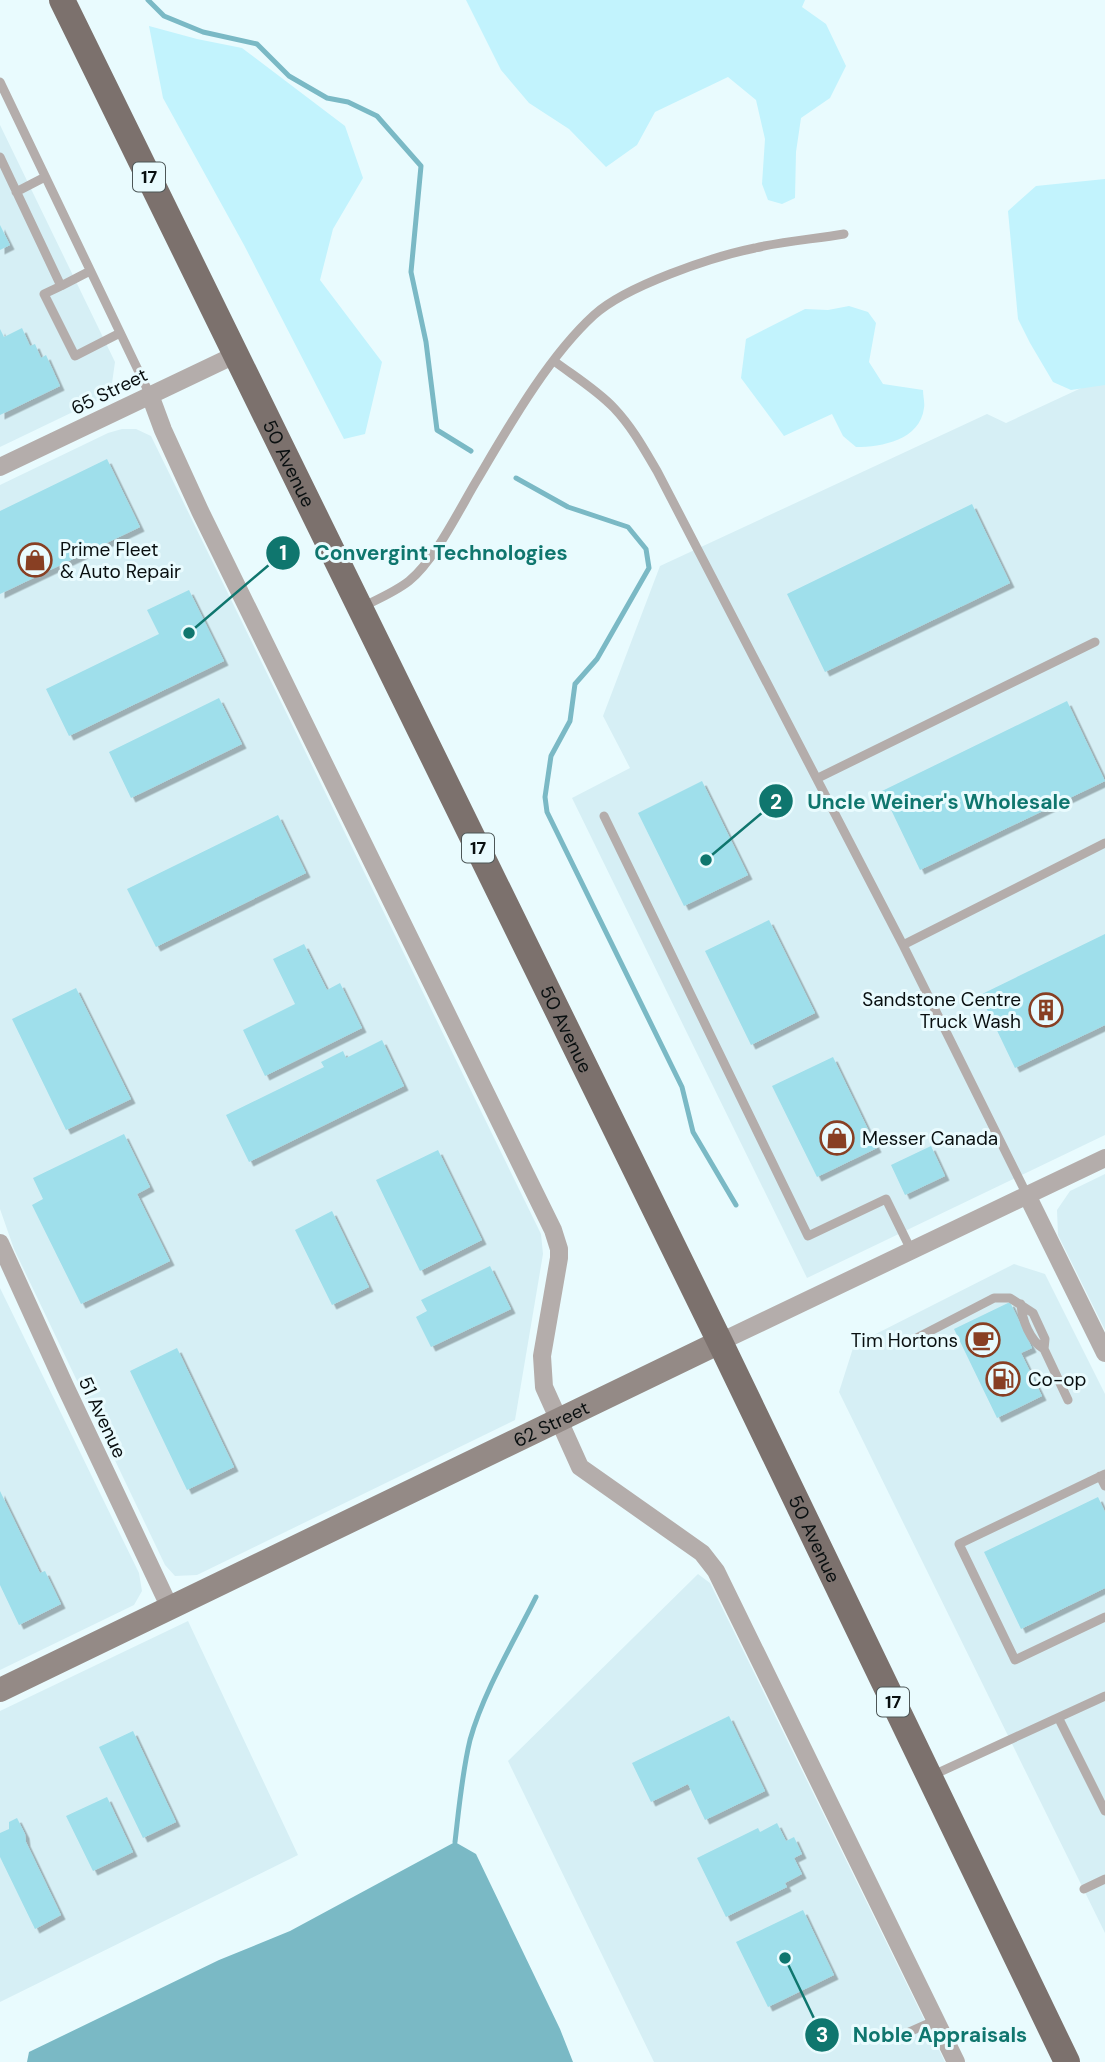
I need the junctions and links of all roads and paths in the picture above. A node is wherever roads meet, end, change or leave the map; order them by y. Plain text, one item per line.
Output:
1 (62, 0) edge
2 (0, 82) edge
3 (0, 157) edge
4 (46, 177) junction
5 (16, 192) junction
6 (844, 234) dead end
7 (90, 271) junction
8 (61, 286) junction
9 (120, 333) junction
10 (237, 354) junction
11 (554, 361) junction
12 (150, 395) junction
13 (0, 467) edge
14 (361, 608) junction
15 (1095, 642) dead end
16 (818, 778) junction
17 (604, 816) dead end
18 (1105, 843) edge
19 (903, 945) junction
20 (1105, 1158) edge
21 (1027, 1195) junction
22 (0, 1243) edge
23 (911, 1251) junction
24 (720, 1342) junction
25 (907, 1343) dead end
26 (1105, 1353) edge
27 (1068, 1400) dead end
28 (559, 1420) junction
29 (1102, 1475) edge
30 (1105, 1486) edge
31 (170, 1608) junction
32 (1105, 1616) edge
33 (0, 1690) edge
34 (1105, 1696) edge
35 (1059, 1719) junction
36 (929, 1776) junction
37 (1105, 1811) edge
38 (1105, 1879) edge
39 (1084, 1889) dead end
40 (936, 2020) junction
41 (900, 2036) dead end
42 (956, 2062) edge
43 (1067, 2062) edge

1 - 10 main road, 50 Avenue / 17
2 - 4 lane
3 - 5 lane
4 - 5 lane
4 - 7 lane
5 - 8 lane
6 - 11 lane
7 - 8 lane
7 - 9 lane
8 - 9 lane
9 - 12 lane
10 - 12 street, 65 Street
10 - 14 main road, 50 Avenue / 17
11 - 14 lane
11 - 16 lane
12 - 13 street, 65 Street
12 - 28 street
14 - 24 main road, 50 Avenue / 17
15 - 16 lane
16 - 19 lane
17 - 23 lane
18 - 19 lane
19 - 21 lane
20 - 21 street, 62 Street
21 - 23 street, 62 Street
21 - 26 street
22 - 31 street, 51 Avenue
23 - 24 street, 62 Street
24 - 28 main road, 62 Street
24 - 36 main road, 50 Avenue / 17
25 - 27 lane
28 - 31 main road, 62 Street
28 - 40 street
29 - 30 lane
29 - 32 lane
31 - 33 main road, 62 Street
34 - 35 lane
35 - 36 lane
35 - 37 lane
36 - 43 main road, 50 Avenue / 17
38 - 39 lane
40 - 41 lane
40 - 42 street

